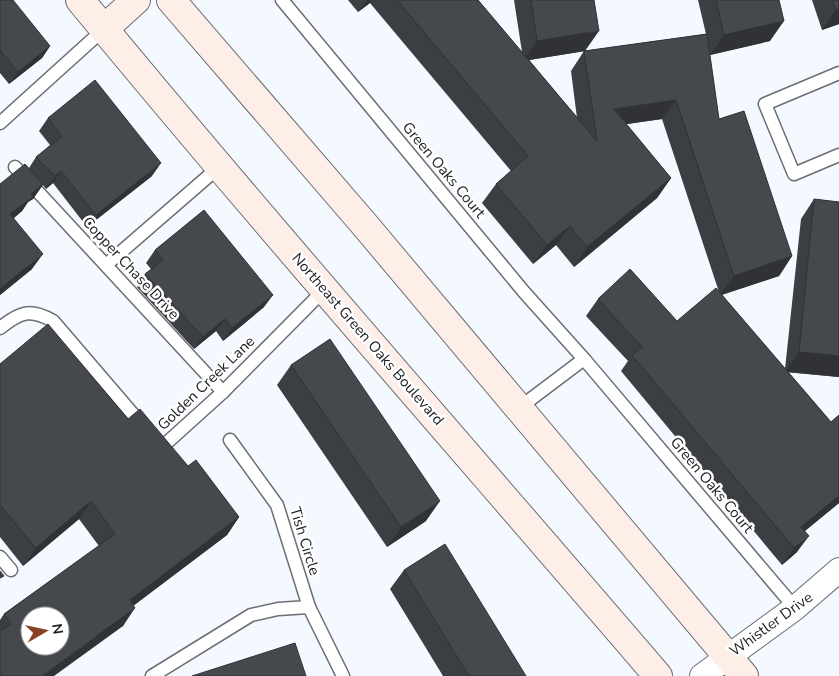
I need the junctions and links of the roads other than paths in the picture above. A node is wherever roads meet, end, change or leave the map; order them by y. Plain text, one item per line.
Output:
1 (80, 0) edge
2 (136, 0) edge
3 (171, 0) edge
4 (282, 0) edge
5 (104, 29) junction
6 (839, 73) edge
7 (0, 123) edge
8 (839, 155) edge
9 (15, 167) dead end
10 (219, 167) junction
11 (106, 265) junction
12 (326, 288) junction
13 (0, 328) edge
14 (584, 359) junction
15 (222, 392) junction
16 (519, 408) junction
17 (230, 440) dead end
18 (0, 557) edge
19 (12, 570) dead end
20 (839, 570) edge
21 (309, 607) junction
22 (795, 608) junction
23 (728, 654) junction
24 (152, 676) edge
25 (343, 676) edge
26 (658, 676) edge
27 (702, 676) edge
28 (744, 676) edge

1 - 5 main road, Northeast Green Oaks Boulevard
2 - 5 main road
3 - 16 main road
4 - 14 lane, Green Oaks Court
5 - 7 lane
5 - 10 main road, Northeast Green Oaks Boulevard
6 - 8 lane
9 - 11 lane, Copper Chase Drive
10 - 11 lane
10 - 12 main road, Northeast Green Oaks Boulevard
11 - 15 lane, Copper Chase Drive
12 - 15 lane, Golden Creek Lane
12 - 26 main road, Northeast Green Oaks Boulevard
13 - 15 lane, Golden Creek Lane
14 - 16 lane
14 - 22 lane, Green Oaks Court
16 - 23 main road
17 - 21 lane, Tish Circle
18 - 19 lane
20 - 22 street, Whistler Drive
21 - 24 lane
21 - 25 lane, Tish Circle
22 - 23 street, Whistler Drive
23 - 27 street, Whistler Drive
23 - 28 main road

